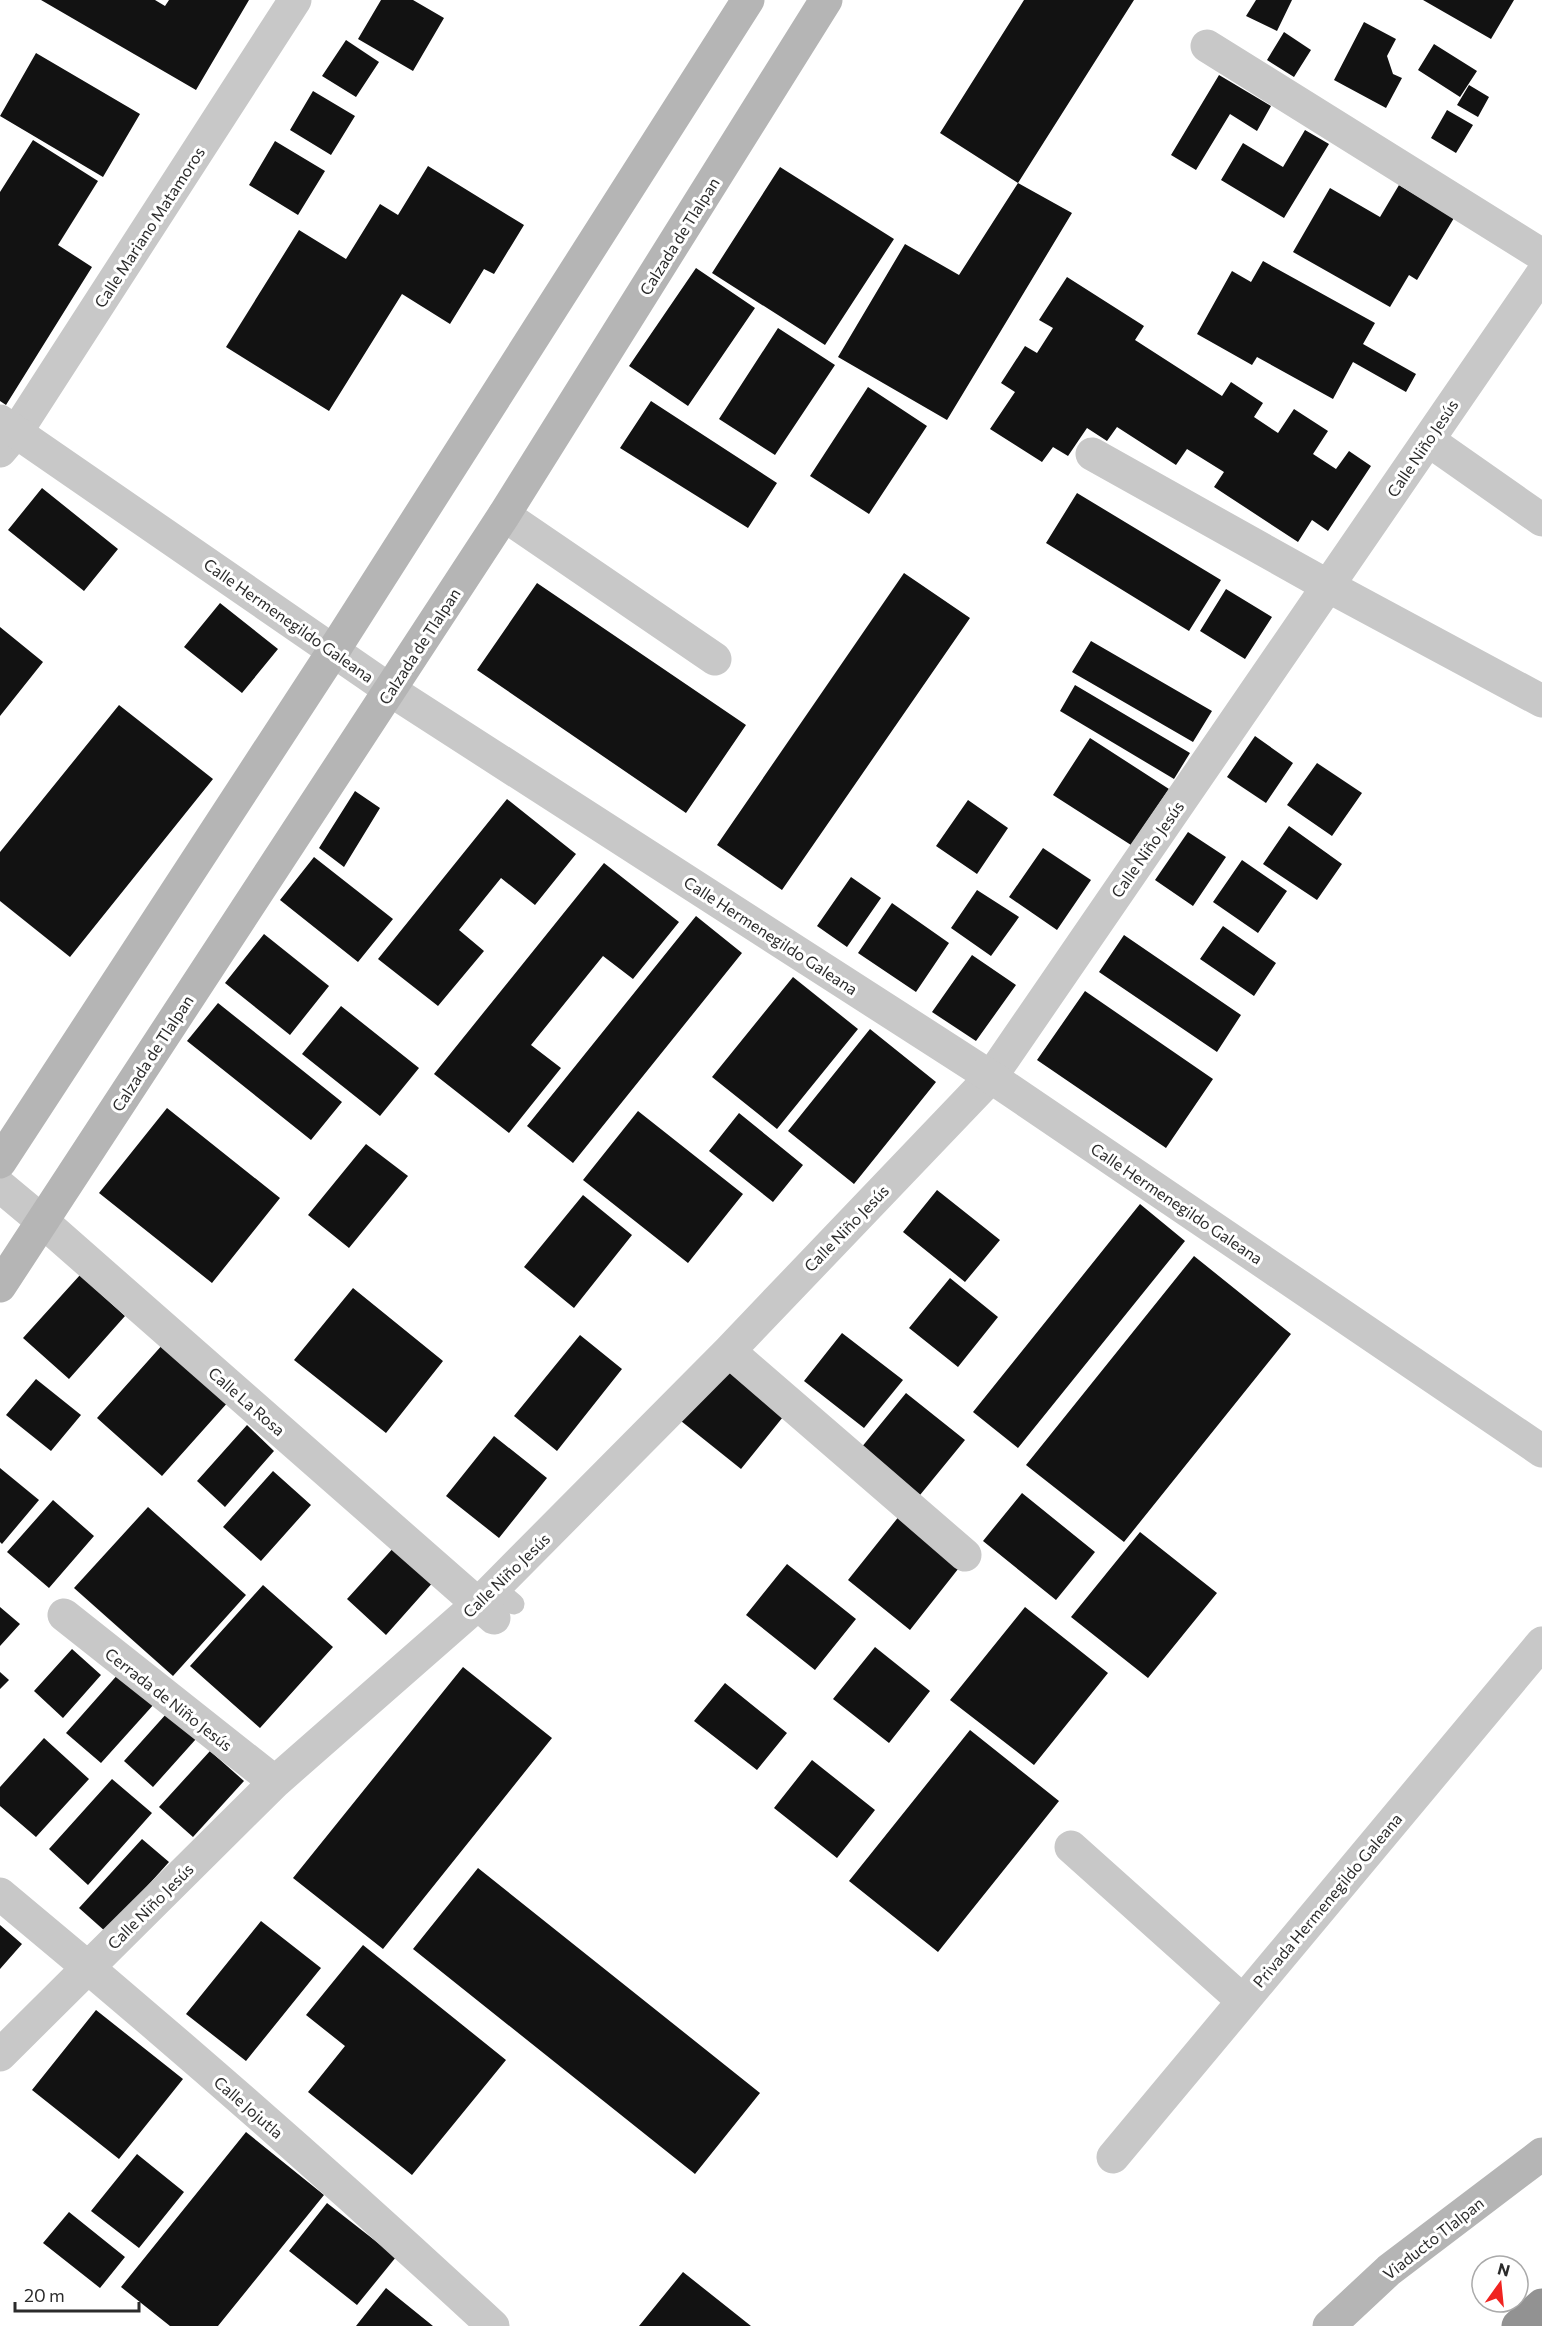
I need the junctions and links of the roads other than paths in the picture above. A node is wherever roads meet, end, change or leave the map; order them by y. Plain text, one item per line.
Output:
1 (295, 0) edge
2 (748, 0) edge
3 (826, 0) edge
4 (1207, 46) dead end
5 (1542, 255) edge
6 (1542, 274) edge
7 (6, 434) edge
8 (1428, 440) junction
9 (1092, 454) dead end
10 (504, 515) junction
11 (1542, 520) edge
12 (1328, 586) junction
13 (334, 650) junction
14 (715, 659) dead end
15 (390, 690) junction
16 (1542, 701) edge
17 (991, 1077) junction
18 (0, 1162) edge
19 (0, 1186) edge
20 (42, 1221) junction
21 (0, 1286) edge
22 (729, 1351) junction
23 (1542, 1451) edge
24 (965, 1555) dead end
25 (495, 1603) junction
26 (64, 1615) dead end
27 (1542, 1643) edge
28 (275, 1782) junction
29 (1071, 1846) dead end
30 (0, 1894) edge
31 (87, 1967) junction
32 (1243, 2001) junction
33 (0, 2055) edge
34 (1542, 2154) edge
35 (1113, 2157) dead end
36 (1542, 2305) edge
37 (493, 2326) edge
38 (1329, 2326) edge
39 (1518, 2326) edge

1 - 7 street, Calle Mariano Matamoros
2 - 13 main road
3 - 10 main road, Calzada de Tlalpan
4 - 5 street
6 - 8 street, Calle Niño Jesús
7 - 13 street, Calle Hermenegildo Galeana
8 - 11 street
8 - 12 street, Calle Niño Jesús
9 - 12 street
10 - 14 street
10 - 15 main road, Calzada de Tlalpan
12 - 16 street
12 - 17 street, Calle Niño Jesús
13 - 15 street, Calle Hermenegildo Galeana
13 - 18 main road
15 - 17 street, Calle Hermenegildo Galeana
15 - 20 main road, Calzada de Tlalpan
17 - 22 street, Calle Niño Jesús
17 - 23 street, Calle Hermenegildo Galeana
19 - 20 street, Calle La Rosa
20 - 21 main road, Calzada de Tlalpan
20 - 25 street, Calle La Rosa
22 - 24 street
22 - 25 street, Calle Niño Jesús
25 - 28 street, Calle Niño Jesús
26 - 28 street, Cerrada de Niño Jesús
27 - 32 street, Privada Hermenegildo Galeana
28 - 31 street, Calle Niño Jesús
29 - 32 street
30 - 31 street, Calle Jojutla
31 - 33 street, Calle Niño Jesús
31 - 37 street, Calle Jojutla
32 - 35 street, Privada Hermenegildo Galeana
34 - 38 main road, Viaducto Tlalpan
36 - 39 highway

